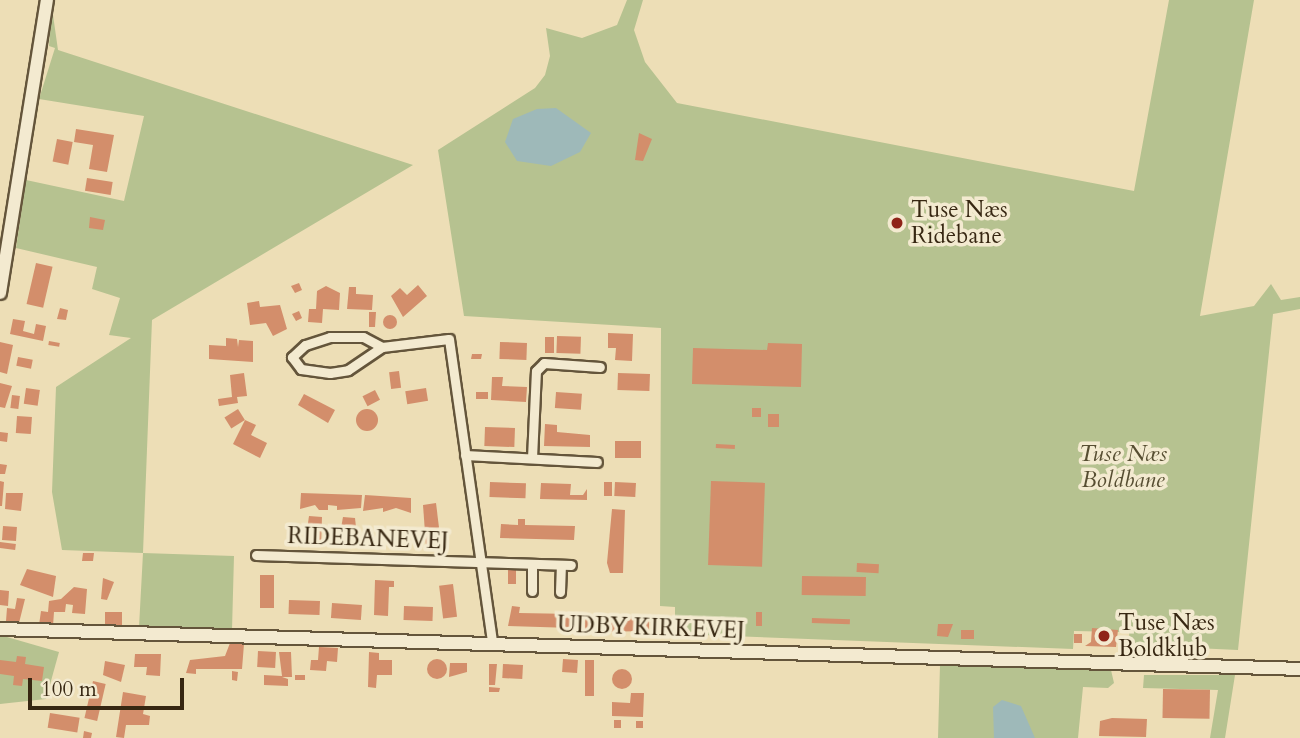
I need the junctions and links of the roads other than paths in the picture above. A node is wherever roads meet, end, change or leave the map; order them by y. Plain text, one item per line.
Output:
1 (47, 0) edge
2 (0, 293) edge
3 (382, 347) junction
4 (600, 367) dead end
5 (466, 455) junction
6 (532, 458) junction
7 (597, 462) dead end
8 (256, 555) dead end
9 (479, 562) junction
10 (533, 564) junction
11 (532, 591) dead end
12 (560, 592) dead end
13 (0, 629) edge
14 (492, 643) junction
15 (1300, 669) edge

1 - 2 street
3 - 3 street, RIDEBANEVEJ
3 - 5 street, RIDEBANEVEJ
4 - 6 street
5 - 6 street
5 - 9 street, RIDEBANEVEJ
6 - 7 street
8 - 9 street, RIDEBANEVEJ
9 - 10 street, RIDEBANEVEJ
9 - 14 street, RIDEBANEVEJ
10 - 11 street
10 - 12 street, RIDEBANEVEJ
13 - 14 street, UDBY KIRKEVEJ
14 - 15 street, UDBY KIRKEVEJ

